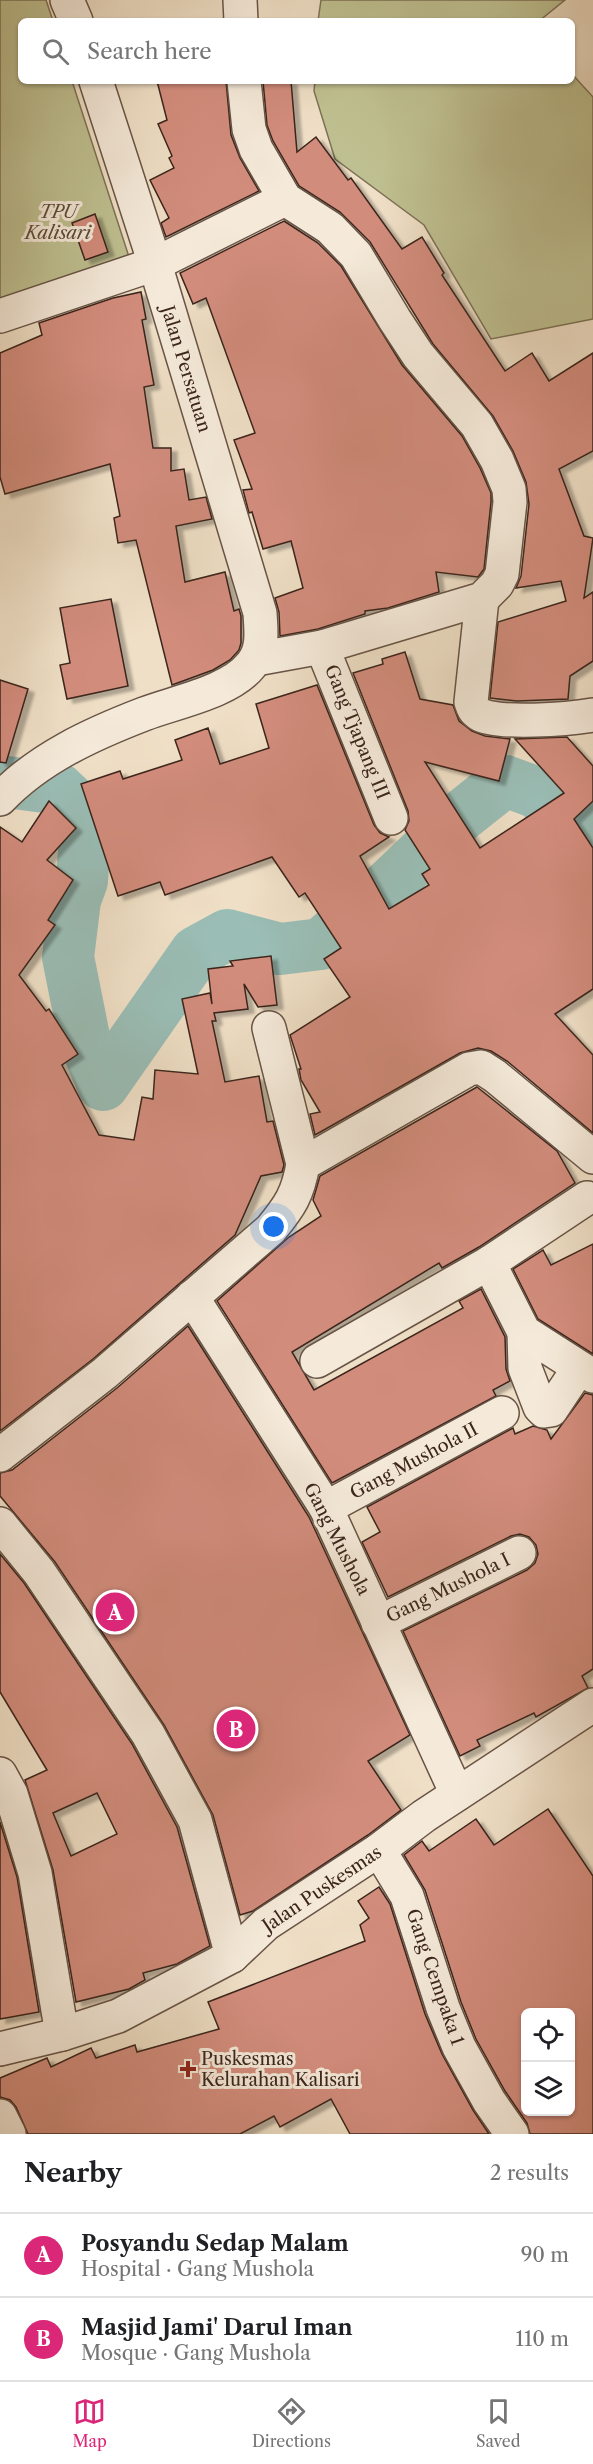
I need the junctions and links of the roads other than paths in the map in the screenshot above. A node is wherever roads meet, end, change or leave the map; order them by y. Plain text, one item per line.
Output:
1 (67, 0) edge
2 (240, 0) edge
3 (75, 18) edge
4 (241, 18) edge
5 (97, 84) edge
6 (244, 84) edge
7 (285, 200) junction
8 (155, 264) junction
9 (0, 316) edge
10 (492, 586) junction
11 (322, 646) junction
12 (256, 659) junction
13 (593, 715) edge
14 (2, 796) edge
15 (391, 818) dead end
16 (269, 1028) dead end
17 (593, 1157) edge
18 (303, 1164) junction
19 (587, 1198) dead end
20 (489, 1263) junction
21 (192, 1297) junction
22 (524, 1332) junction
23 (317, 1361) dead end
24 (586, 1372) edge
25 (502, 1413) dead end
26 (0, 1455) edge
27 (326, 1508) junction
28 (0, 1524) edge
29 (519, 1553) dead end
30 (378, 1623) junction
31 (593, 1705) edge
32 (0, 1774) edge
33 (457, 1794) junction
34 (379, 1850) junction
35 (232, 1956) junction
36 (62, 2034) junction
37 (0, 2049) edge
38 (0, 2116) edge
39 (9, 2134) edge
40 (512, 2134) edge

1 - 3 street
2 - 4 street
5 - 8 street, Jalan Persatuan
6 - 7 street
7 - 8 street
7 - 10 street
8 - 9 street
8 - 12 street, Jalan Persatuan
10 - 11 street
10 - 13 street
11 - 12 street
11 - 15 street, Gang Tjapang III
12 - 14 street
16 - 18 street
17 - 18 street
18 - 21 street
19 - 20 street
20 - 22 street
20 - 23 street
21 - 26 street
21 - 27 street, Gang Mushola
22 - 24 street
22 - 24 street
25 - 27 street, Gang Mushola II
27 - 30 street, Gang Mushola
28 - 35 street
29 - 30 street, Gang Mushola I
30 - 33 street, Gang Mushola
31 - 33 street, Jalan Puskesmas
32 - 36 street
33 - 34 street, Jalan Puskesmas
34 - 35 street, Jalan Puskesmas
34 - 40 street, Gang Cempaka 1
35 - 36 street, Jalan Puskesmas
36 - 37 street, Jalan Puskesmas
38 - 39 street

